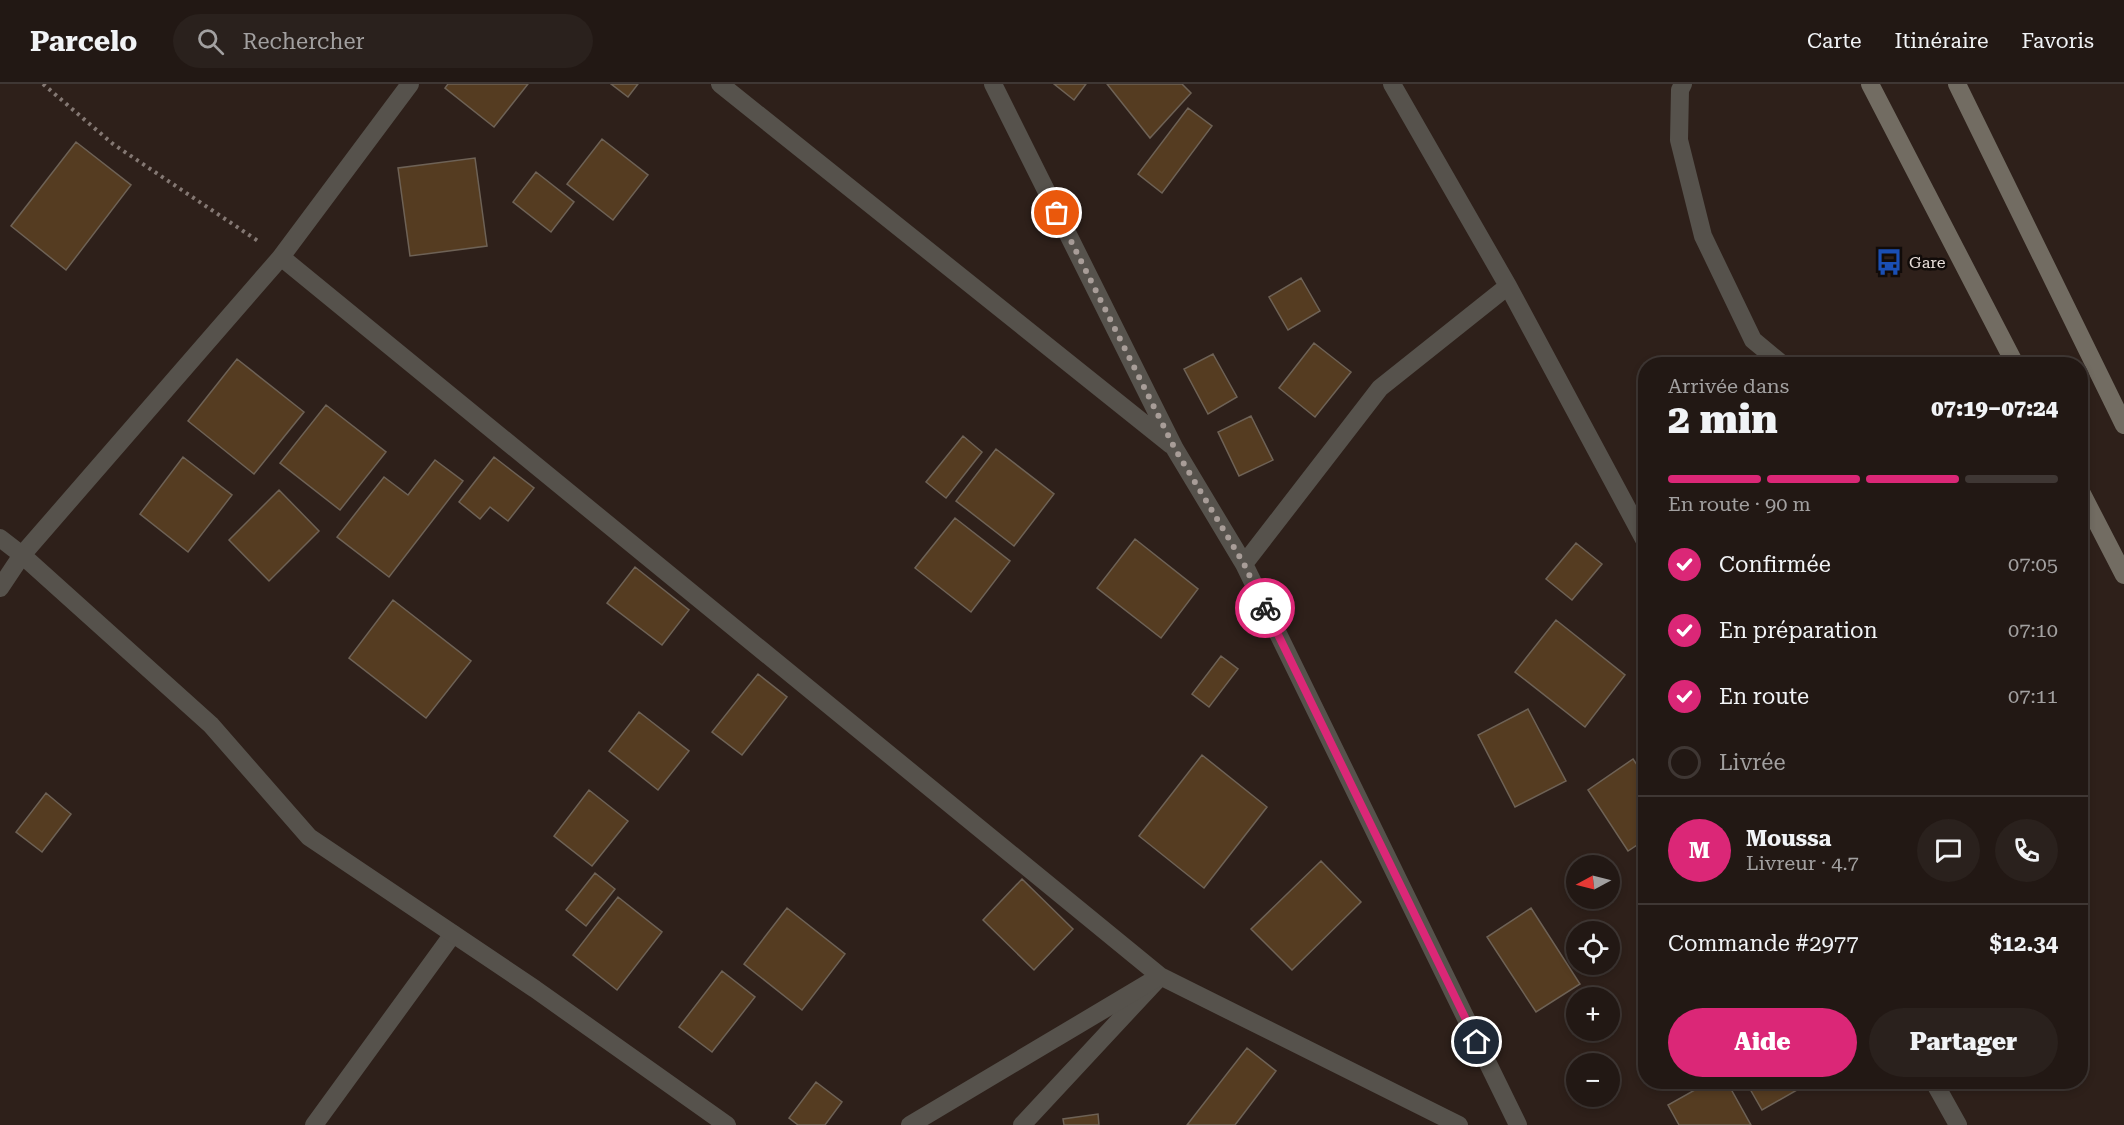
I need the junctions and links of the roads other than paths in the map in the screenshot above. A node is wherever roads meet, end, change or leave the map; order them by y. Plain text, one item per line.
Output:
1 (410, 84) edge
2 (720, 84) edge
3 (993, 84) edge
4 (1392, 84) edge
5 (1683, 84) edge
6 (1870, 84) edge
7 (1957, 84) edge
8 (282, 257) junction
9 (1508, 286) junction
10 (1774, 357) edge
11 (2011, 357) edge
12 (2124, 425) edge
13 (1175, 449) junction
14 (2088, 505) edge
15 (1638, 528) edge
16 (0, 538) edge
17 (22, 555) junction
18 (1244, 564) junction
19 (2124, 574) edge
20 (0, 588) edge
21 (453, 934) junction
22 (1160, 976) junction
23 (1938, 1089) edge
24 (314, 1125) edge
25 (727, 1125) edge
26 (910, 1125) edge
27 (1022, 1125) edge
28 (1459, 1125) edge
29 (1518, 1125) edge
30 (1958, 1125) edge

1 - 8 street
2 - 13 street
3 - 13 street
4 - 9 street
5 - 10 street
6 - 11 main road
7 - 12 main road
8 - 17 street
8 - 22 street
9 - 15 street
9 - 18 street
13 - 18 street
14 - 19 main road
16 - 17 street
17 - 20 street
17 - 21 street
18 - 29 street
21 - 24 street
21 - 25 street
22 - 26 street
22 - 27 street
22 - 28 street
23 - 30 street

